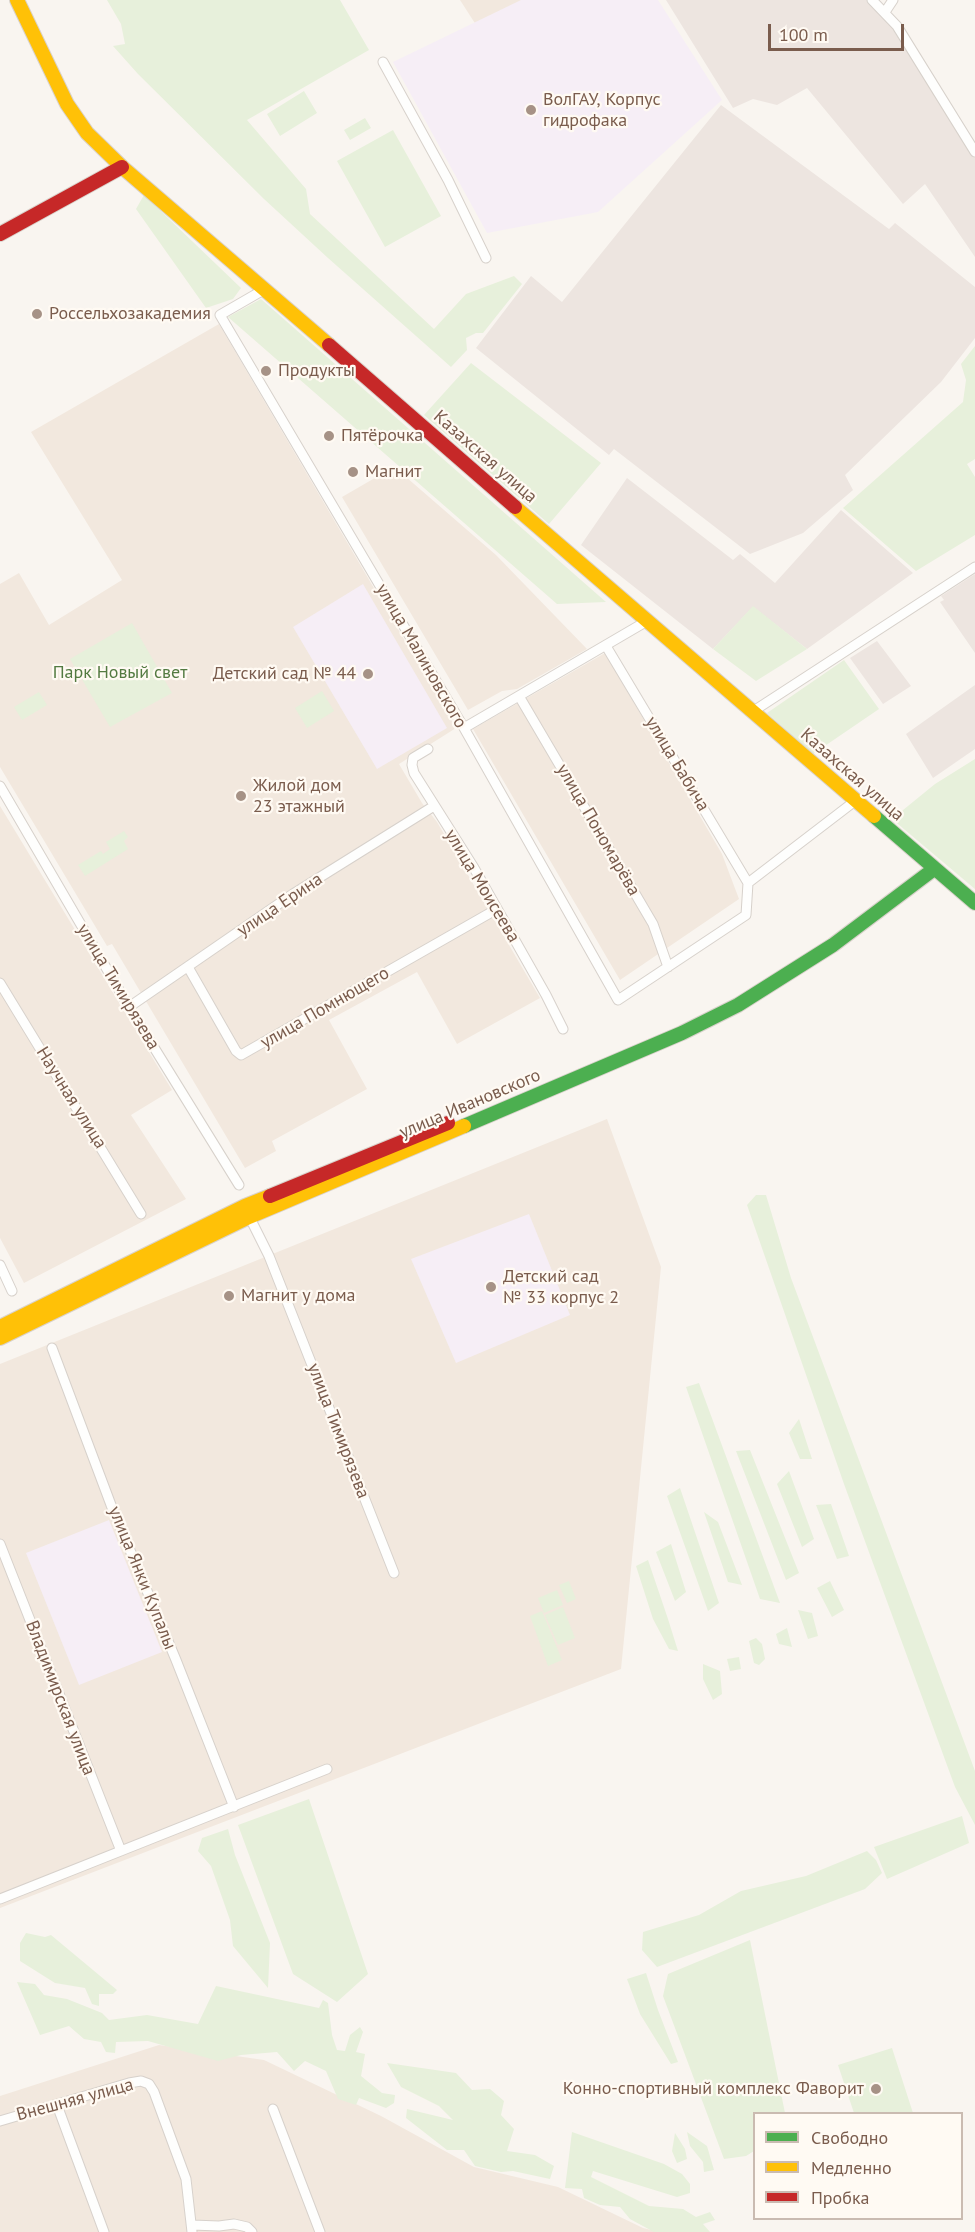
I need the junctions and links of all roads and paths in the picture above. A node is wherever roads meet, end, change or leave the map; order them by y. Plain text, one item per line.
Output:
1 (17, 0) edge
2 (872, 0) edge
3 (893, 0) edge
4 (885, 12) junction
5 (383, 62) dead end
6 (975, 152) edge
7 (122, 167) junction
8 (0, 234) edge
9 (486, 258) dead end
10 (265, 290) junction
11 (975, 567) edge
12 (647, 621) junction
13 (606, 646) junction
14 (519, 696) junction
15 (752, 712) junction
16 (464, 728) junction
17 (428, 749) dead end
18 (0, 786) edge
19 (855, 801) junction
20 (434, 806) junction
21 (930, 865) junction
22 (747, 883) junction
23 (975, 903) edge
24 (497, 909) junction
25 (188, 967) junction
26 (668, 967) junction
27 (0, 983) edge
28 (129, 1007) junction
29 (564, 1029) dead end
30 (239, 1185) dead end
31 (247, 1212) junction
32 (141, 1215) dead end
33 (0, 1265) edge
34 (12, 1291) dead end
35 (0, 1327) edge
36 (0, 1338) edge
37 (52, 1348) dead end
38 (0, 1544) edge
39 (394, 1573) dead end
40 (327, 1769) dead end
41 (234, 1808) junction
42 (121, 1851) junction
43 (0, 1899) edge
44 (57, 2105) junction
45 (273, 2109) dead end
46 (0, 2121) edge
47 (192, 2229) edge
48 (104, 2232) edge
49 (252, 2232) edge
50 (320, 2232) edge

1 - 7 street, Казахская улица
2 - 4 street
3 - 4 street
4 - 6 street
5 - 9 street
7 - 8 street
7 - 10 street, Казахская улица
10 - 12 street, Казахская улица
10 - 16 street, улица Малиновского
11 - 15 street
12 - 13 street
12 - 15 street, Казахская улица
13 - 14 street
13 - 22 street, улица Бабича
14 - 16 street
14 - 26 street, улица Пономарёва
15 - 19 street, Казахская улица
16 - 26 street, улица Малиновского
17 - 20 street, улица Моисеева
18 - 28 street, улица Тимирязева
19 - 21 street, Казахская улица
19 - 22 street
20 - 24 street, улица Моисеева
20 - 25 street, улица Ерина
21 - 23 street, Казахская улица
21 - 31 street, улица Ивановского
22 - 26 street
24 - 25 street, улица Помнющего
24 - 29 street, улица Моисеева
25 - 28 street, улица Ерина
27 - 32 street, Научная улица
28 - 30 street, улица Тимирязева
31 - 35 street, улица Ивановского
31 - 36 street, улица Ивановского
31 - 39 street, улица Тимирязева
33 - 34 street
37 - 41 street, улица Янки Купалы
38 - 42 street, Владимирская улица
40 - 41 street
41 - 42 street
42 - 43 street
44 - 46 street, Внешняя улица
44 - 47 street, Внешняя улица
44 - 48 street
45 - 50 street
47 - 49 street

